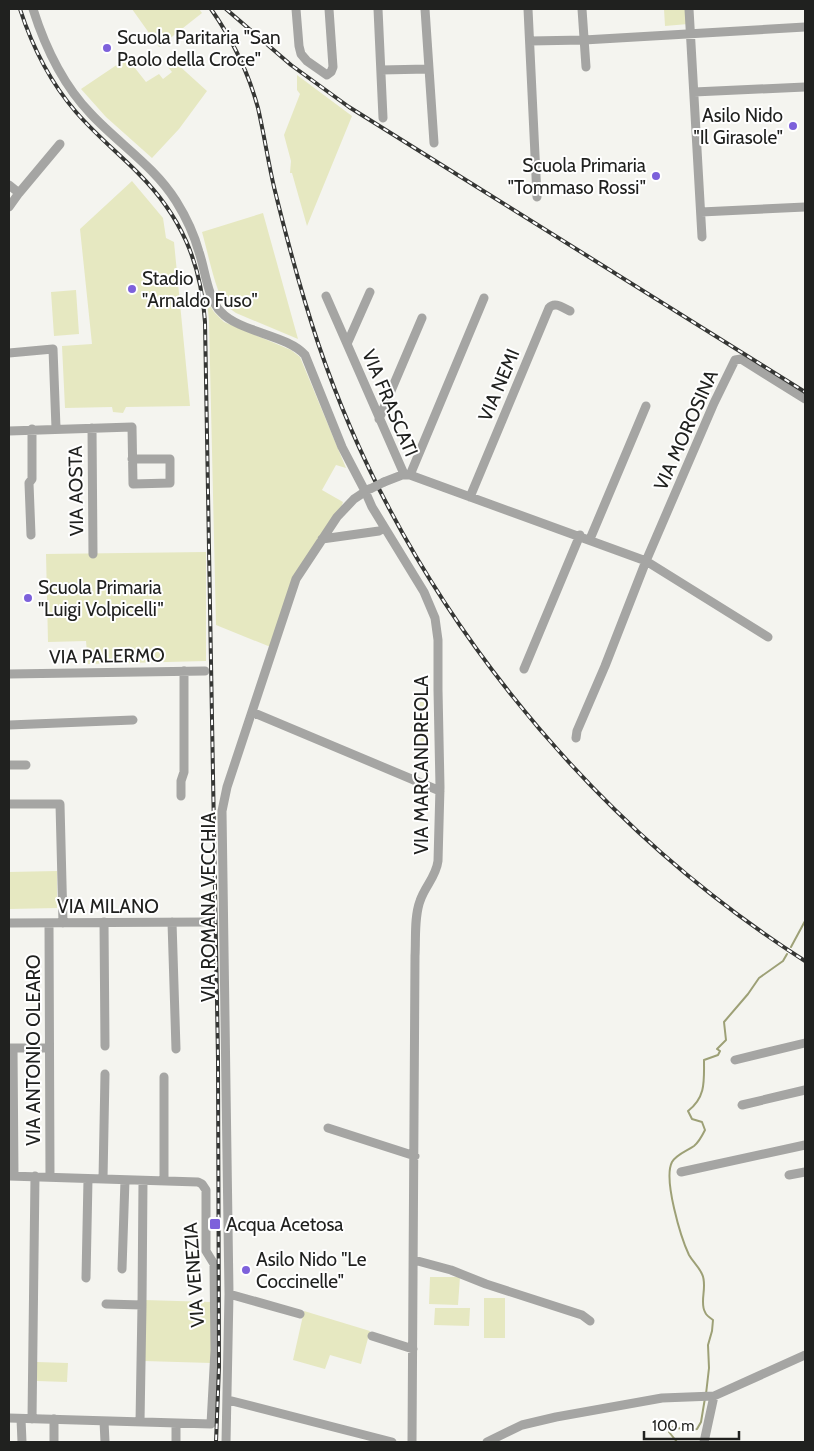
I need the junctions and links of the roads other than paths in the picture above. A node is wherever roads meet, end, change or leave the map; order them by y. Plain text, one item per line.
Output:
1 (33, 9) edge
2 (296, 9) edge
3 (329, 9) edge
4 (378, 9) edge
5 (425, 9) edge
6 (528, 9) edge
7 (582, 9) edge
8 (689, 9) edge
9 (805, 27) edge
10 (690, 34) junction
11 (584, 40) junction
12 (530, 41) junction
13 (586, 67) dead end
14 (428, 68) junction
15 (381, 70) junction
16 (805, 87) edge
17 (694, 92) junction
18 (383, 118) dead end
19 (434, 143) dead end
20 (60, 144) dead end
21 (9, 185) edge
22 (19, 193) junction
23 (537, 197) dead end
24 (9, 207) edge
25 (805, 207) edge
26 (701, 212) junction
27 (702, 238) dead end
28 (370, 292) dead end
29 (326, 296) dead end
30 (484, 298) dead end
31 (570, 311) dead end
32 (422, 318) dead end
33 (347, 344) junction
34 (9, 353) edge
35 (805, 399) edge
36 (646, 406) dead end
37 (380, 419) junction
38 (56, 428) junction
39 (92, 428) junction
40 (32, 429) junction
41 (9, 431) edge
42 (132, 459) junction
43 (407, 475) junction
44 (367, 490) junction
45 (470, 497) junction
46 (354, 499) junction
47 (372, 507) junction
48 (384, 528) junction
49 (31, 535) dead end
50 (580, 535) junction
51 (322, 539) junction
52 (590, 539) junction
53 (93, 554) dead end
54 (646, 561) junction
55 (768, 637) dead end
56 (524, 668) dead end
57 (184, 671) junction
58 (205, 671) dead end
59 (9, 674) edge
60 (252, 712) junction
61 (133, 720) dead end
62 (9, 725) edge
63 (576, 738) dead end
64 (9, 765) edge
65 (26, 765) dead end
66 (440, 791) junction
67 (181, 796) dead end
68 (9, 804) edge
69 (104, 922) junction
70 (172, 922) junction
71 (208, 922) dead end
72 (9, 923) edge
73 (49, 923) junction
74 (63, 923) junction
75 (805, 1043) edge
76 (105, 1046) dead end
77 (11, 1048) edge
78 (49, 1048) junction
79 (176, 1049) dead end
80 (735, 1060) dead end
81 (105, 1074) dead end
82 (164, 1077) dead end
83 (805, 1090) edge
84 (742, 1104) dead end
85 (328, 1128) dead end
86 (805, 1145) edge
87 (414, 1156) junction
88 (681, 1172) dead end
89 (805, 1172) edge
90 (789, 1175) dead end
91 (12, 1176) edge
92 (35, 1176) junction
93 (50, 1177) junction
94 (88, 1179) junction
95 (103, 1179) junction
96 (125, 1180) junction
97 (143, 1181) junction
98 (164, 1181) junction
99 (414, 1260) junction
100 (122, 1269) dead end
101 (86, 1278) dead end
102 (229, 1294) junction
103 (106, 1304) dead end
104 (142, 1305) junction
105 (300, 1314) dead end
106 (590, 1321) dead end
107 (372, 1336) dead end
108 (413, 1348) junction
109 (805, 1355) edge
110 (708, 1397) junction
111 (228, 1400) junction
112 (9, 1418) edge
113 (22, 1418) junction
114 (32, 1419) junction
115 (54, 1419) junction
116 (104, 1421) junction
117 (140, 1422) junction
118 (176, 1423) junction
119 (22, 1442) edge
120 (54, 1442) edge
121 (105, 1442) edge
122 (176, 1442) edge
123 (226, 1442) edge
124 (392, 1442) edge
125 (412, 1442) edge
126 (486, 1442) edge
127 (704, 1442) edge

1 - 44 street, VIA MARCANDREOLA
2 - 3 street
4 - 15 street
5 - 14 street
6 - 12 street
7 - 11 street
8 - 10 street
9 - 10 street
10 - 11 street
10 - 17 street
11 - 12 street
11 - 13 street
12 - 23 street
14 - 15 street
14 - 19 street
15 - 18 street
16 - 17 street
17 - 26 street
20 - 22 street
21 - 22 street
22 - 24 street
25 - 26 street
26 - 27 street
28 - 33 street, VIA FRASCATI
29 - 33 street, VIA FRASCATI
30 - 43 street
31 - 45 street, VIA NEMI
32 - 37 street
33 - 37 street, VIA FRASCATI
34 - 38 street
35 - 54 street, VIA MOROSINA
36 - 52 street
37 - 43 street, VIA FRASCATI
38 - 39 street
38 - 40 street
39 - 42 street
39 - 53 street, VIA AOSTA
40 - 41 street
40 - 49 street
42 - 42 street
43 - 44 street, bridge
43 - 45 street
44 - 46 street, VIA ROMANA VECCHIA
44 - 47 street, VIA MARCANDREOLA
45 - 50 street
46 - 47 street
46 - 51 street, VIA ROMANA VECCHIA
47 - 48 street, VIA MARCANDREOLA
48 - 51 street
48 - 66 street, VIA MARCANDREOLA
50 - 52 street
50 - 56 street
51 - 60 street, VIA ROMANA VECCHIA
52 - 54 street
54 - 55 street
54 - 63 street, VIA MOROSINA
57 - 58 street, VIA PALERMO
57 - 59 street, VIA PALERMO
57 - 67 street
60 - 66 street
60 - 102 street, VIA ROMANA VECCHIA
61 - 62 street
64 - 65 street
66 - 87 street, VIA MARCANDREOLA
68 - 74 street
69 - 70 street, VIA MILANO
69 - 74 street, VIA MILANO
69 - 76 street
70 - 71 street, VIA MILANO
70 - 79 street
72 - 73 street, VIA MILANO
73 - 74 street, VIA MILANO
73 - 78 street, VIA ANTONIO OLEARO
75 - 80 street
77 - 78 street
77 - 91 street
78 - 93 street, VIA ANTONIO OLEARO
81 - 95 street
82 - 98 street
83 - 84 street
85 - 87 street
86 - 88 street
87 - 99 street, VIA MARCANDREOLA
89 - 90 street
91 - 92 street, VIA VENEZIA
92 - 93 street, VIA VENEZIA
92 - 114 street
93 - 94 street, VIA VENEZIA
94 - 95 street, VIA VENEZIA
94 - 101 street
95 - 96 street, VIA VENEZIA
96 - 97 street, VIA VENEZIA
96 - 100 street
97 - 98 street, VIA VENEZIA
97 - 104 street
98 - 118 street, VIA VENEZIA
99 - 106 street
99 - 108 street, VIA MARCANDREOLA
102 - 105 street
102 - 111 street, VIA ROMANA VECCHIA
103 - 104 street
104 - 117 street
107 - 108 street
108 - 125 street, VIA MARCANDREOLA
109 - 110 street
110 - 126 street
110 - 127 street
111 - 123 street, VIA ROMANA VECCHIA
111 - 124 street
112 - 113 street
113 - 114 street
113 - 119 street
114 - 115 street
115 - 116 street
115 - 120 street
116 - 117 street
116 - 121 street
117 - 118 street
118 - 122 street

